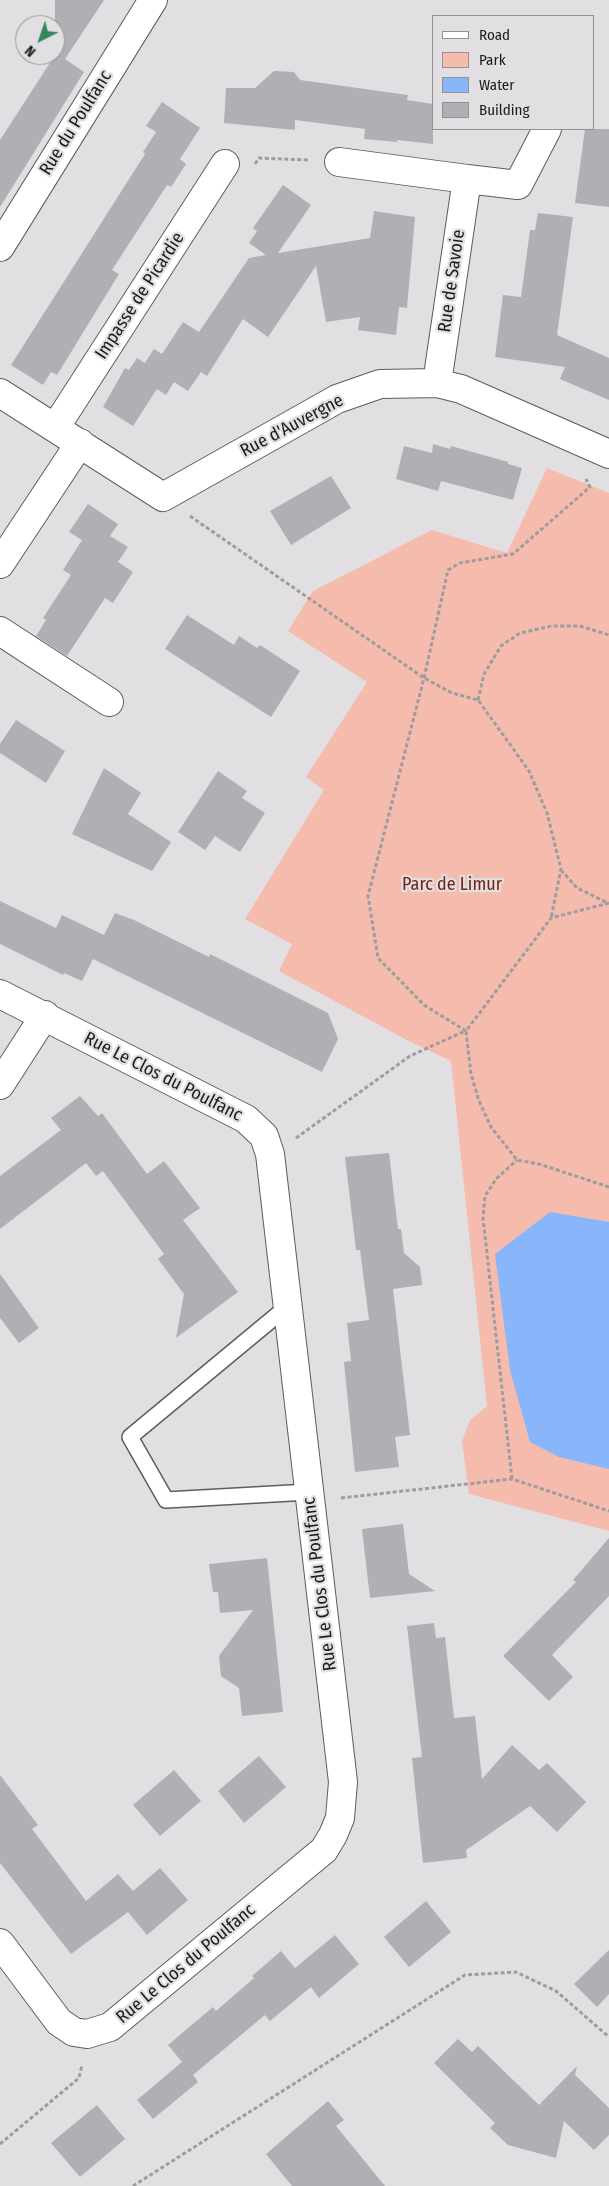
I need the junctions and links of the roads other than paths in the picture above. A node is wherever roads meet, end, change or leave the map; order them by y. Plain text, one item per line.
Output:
1 (153, 0) edge
2 (546, 130) edge
3 (339, 162) road end
4 (225, 164) road end
5 (467, 179) junction
6 (0, 247) edge
7 (437, 383) junction
8 (0, 392) edge
9 (55, 428) junction
10 (80, 443) junction
11 (599, 450) edge
12 (0, 564) edge
13 (0, 631) edge
14 (109, 702) dead end
15 (0, 994) edge
16 (45, 1015) junction
17 (0, 1084) edge
18 (288, 1306) junction
19 (310, 1497) junction
20 (0, 1942) edge

1 - 6 street, Rue du Poulfanc
2 - 5 street
3 - 5 street
4 - 9 street, Impasse de Picardie
5 - 7 street, Rue de Savoie
7 - 10 street, Rue d'Auvergne
7 - 11 street, Rue d'Auvergne
8 - 9 street
9 - 10 street
10 - 12 street
13 - 14 street
15 - 16 street, Rue Le Clos du Poulfanc
16 - 17 street
16 - 18 street, Rue Le Clos du Poulfanc
18 - 19 street, Rue Le Clos du Poulfanc
18 - 19 lane
19 - 20 street, Rue Le Clos du Poulfanc

